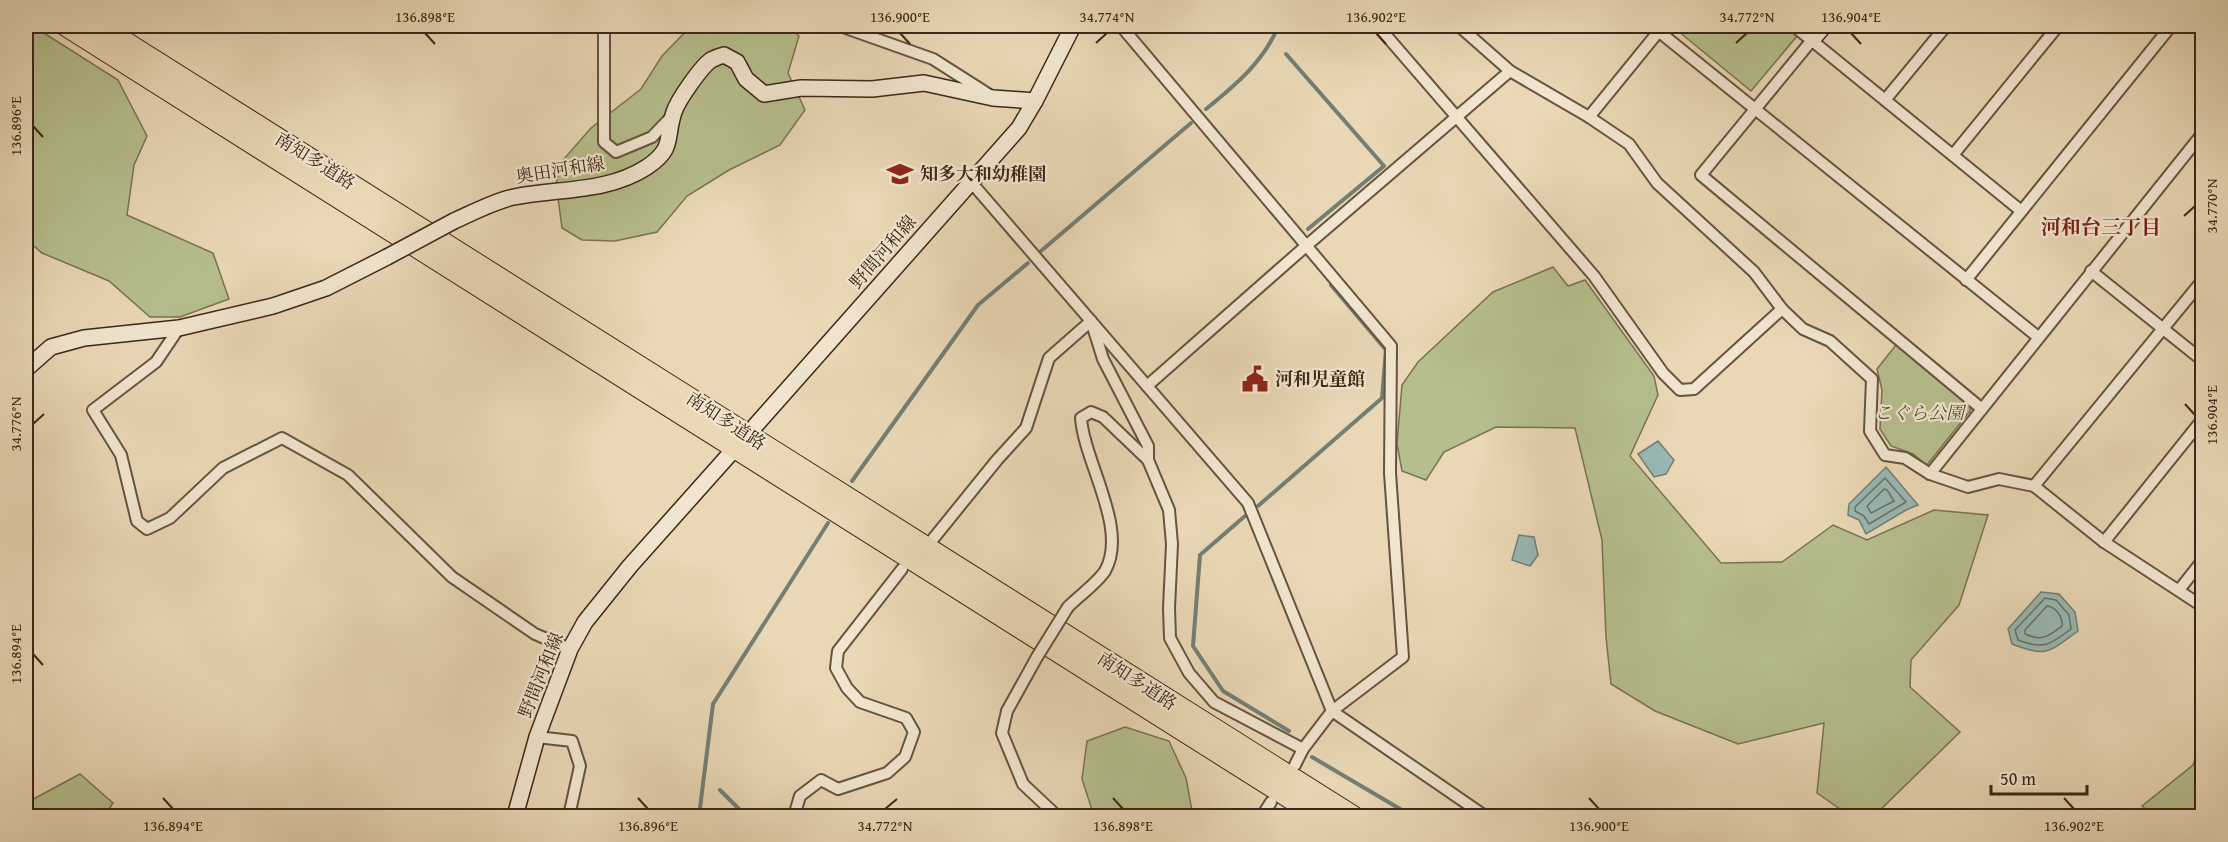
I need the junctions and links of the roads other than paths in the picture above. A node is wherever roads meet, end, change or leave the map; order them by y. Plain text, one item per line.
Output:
1 (66, 26) edge
2 (100, 26) edge
3 (604, 26) edge
4 (840, 26) edge
5 (1073, 26) edge
6 (1121, 26) edge
7 (1378, 26) edge
8 (1794, 26) edge
9 (1824, 26) edge
10 (1946, 26) edge
11 (2058, 26) edge
12 (2171, 26) edge
13 (1466, 28) edge
14 (1656, 28) edge
15 (1812, 40) junction
16 (1510, 71) junction
17 (993, 98) junction
18 (1885, 100) junction
19 (1035, 101) junction
20 (1755, 109) junction
21 (674, 113) junction
22 (1456, 117) junction
23 (1589, 117) junction
24 (2202, 134) edge
25 (1953, 155) junction
26 (971, 182) junction
27 (2020, 210) junction
28 (1306, 246) junction
29 (2091, 271) junction
30 (1966, 280) junction
31 (2202, 280) edge
32 (1782, 309) junction
33 (1091, 321) junction
34 (179, 328) junction
35 (2164, 329) junction
36 (2038, 337) junction
37 (2202, 360) edge
38 (26, 369) edge
39 (1146, 386) junction
40 (1982, 409) junction
41 (2202, 420) edge
42 (755, 426) dead end
43 (729, 455) dead end
44 (1148, 460) junction
45 (1930, 474) junction
46 (2034, 486) junction
47 (933, 539) dead end
48 (2104, 542) junction
49 (2202, 561) edge
50 (902, 569) dead end
51 (2179, 590) junction
52 (2202, 606) edge
53 (570, 649) junction
54 (1332, 711) junction
55 (537, 737) junction
56 (1303, 749) junction
57 (1295, 765) dead end
58 (1271, 802) dead end
59 (515, 816) edge
60 (569, 816) edge
61 (794, 816) edge
62 (1057, 816) edge
63 (1262, 816) edge
64 (1318, 816) edge
65 (1353, 816) edge
66 (1485, 816) edge

1 - 64 highway, 南知多道路
2 - 65 highway, 南知多道路
3 - 21 street
4 - 17 street
5 - 19 main road
6 - 28 street
7 - 22 street
8 - 15 street
9 - 15 main road
10 - 18 street
11 - 25 street
12 - 27 street
13 - 16 street
14 - 20 street
14 - 23 street
15 - 18 street
15 - 20 street
16 - 22 street
16 - 23 street
17 - 19 main road, 奥田河和線
17 - 21 main road, 奥田河和線
18 - 25 street
19 - 26 main road, 野間河和線
20 - 30 street
20 - 40 street
21 - 34 main road, 奥田河和線, bridge
22 - 28 street
22 - 32 street
23 - 32 street
24 - 29 street
25 - 27 street
26 - 33 street
26 - 42 main road, 野間河和線
27 - 30 street
28 - 39 street
28 - 54 street
29 - 35 street
29 - 36 street
30 - 36 street
31 - 35 street
32 - 45 street
33 - 39 street
33 - 44 street
33 - 47 street
34 - 38 main road, 奥田河和線
34 - 53 street
35 - 37 street
35 - 46 street
36 - 40 street
39 - 54 street
40 - 45 street
41 - 48 street
43 - 53 main road, 野間河和線
44 - 56 street
44 - 62 street, bridge
45 - 46 street
46 - 48 street
48 - 51 street
49 - 51 street
50 - 61 street
51 - 52 street
53 - 55 main road, 野間河和線
54 - 56 street
54 - 66 street
55 - 59 main road, 野間河和線
55 - 60 street
56 - 57 street
58 - 63 street

